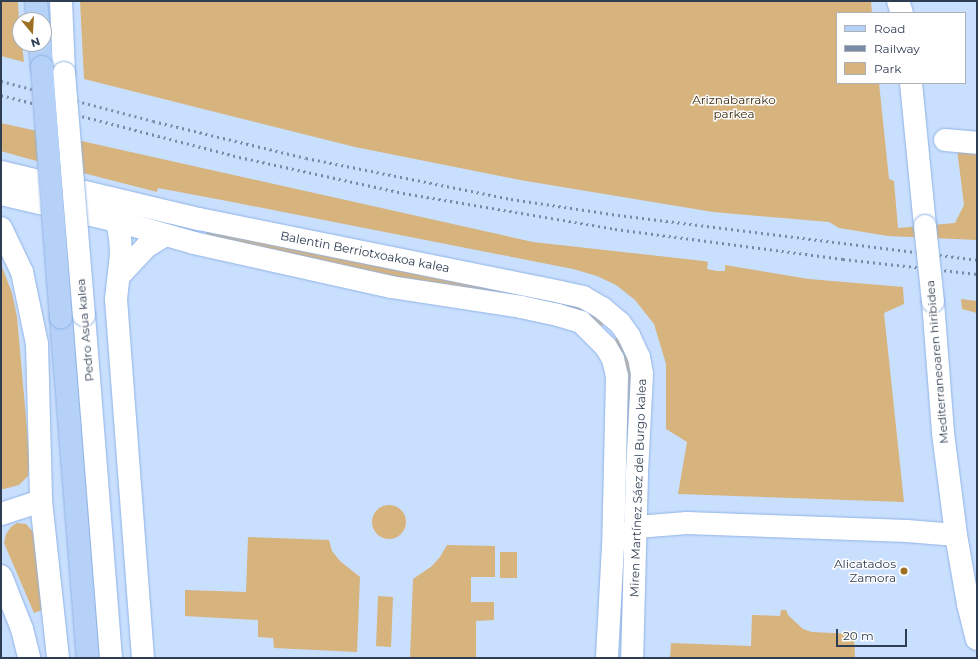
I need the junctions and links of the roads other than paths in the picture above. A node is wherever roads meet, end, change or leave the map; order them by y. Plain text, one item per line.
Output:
1 (36, 1) edge
2 (61, 1) edge
3 (898, 1) edge
4 (901, 1) edge
5 (37, 12) edge
6 (902, 12) edge
7 (902, 12) edge
8 (41, 52) edge
9 (911, 84) edge
10 (945, 140) dead end
11 (977, 143) edge
12 (1, 172) edge
13 (1, 194) edge
14 (103, 197) junction
15 (117, 221) junction
16 (1, 228) edge
17 (165, 235) junction
18 (119, 276) junction
19 (620, 323) joint
20 (41, 501) junction
21 (1, 514) edge
22 (636, 527) junction
23 (956, 535) junction
24 (613, 546) junction
25 (1, 576) edge
26 (977, 640) edge
27 (29, 658) edge
28 (58, 658) edge
29 (88, 658) edge
30 (111, 658) edge
31 (143, 658) edge
32 (607, 658) edge
33 (632, 658) edge

1 - 5 main road
2 - 30 street, Pedro Asua kalea, bridge
3 - 6 street
4 - 7 street
8 - 29 main road, Pedro Asua kalea, bridge
9 - 23 street, Mediterraneoaren hiribidea, bridge
10 - 11 street
12 - 14 street, Balentin Berriotxoakoa kalea
13 - 15 street
14 - 15 street
14 - 19 street, Balentin Berriotxoakoa kalea
15 - 17 street
15 - 18 street
16 - 20 street
17 - 18 street
17 - 24 street, Miren Martínez Sáez del Burgo kalea
18 - 31 street
19 - 22 street, Miren Martínez Sáez del Burgo kalea
20 - 21 street
20 - 28 street
22 - 23 street
22 - 24 street
22 - 33 street, Miren Martínez Sáez del Burgo kalea
23 - 26 street, Mediterraneoaren hiribidea
24 - 32 street, Miren Martínez Sáez del Burgo kalea
25 - 27 street

